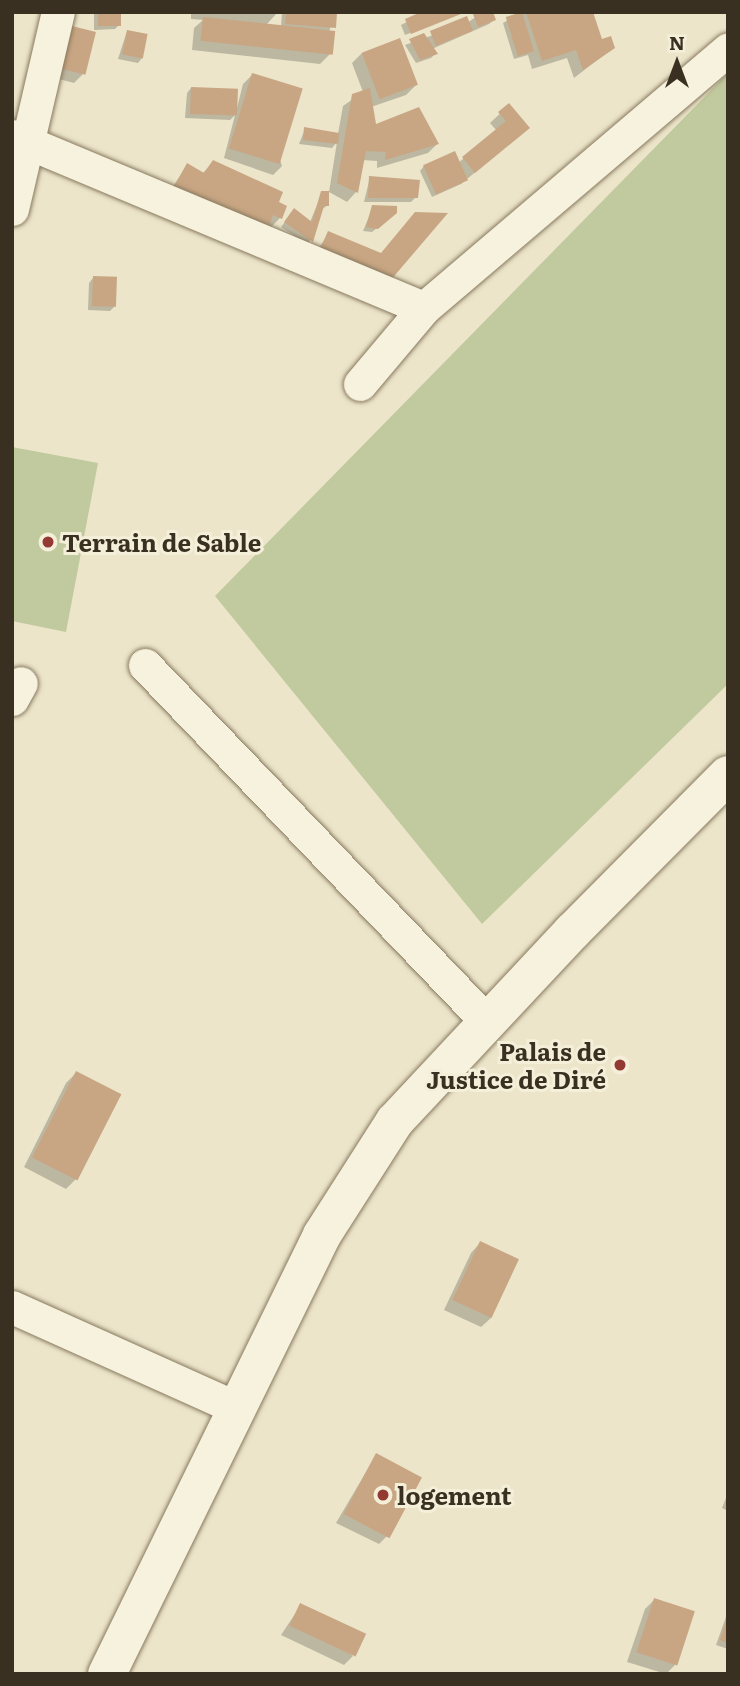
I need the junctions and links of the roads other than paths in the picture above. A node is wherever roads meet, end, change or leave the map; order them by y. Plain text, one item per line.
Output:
1 (58, 12) edge
2 (728, 49) edge
3 (20, 140) edge
4 (12, 209) edge
5 (424, 308) junction
6 (360, 384) dead end
7 (145, 665) dead end
8 (728, 775) edge
9 (487, 1022) junction
10 (12, 1307) edge
11 (237, 1408) junction
12 (107, 1674) edge

1 - 3 street
2 - 5 street
3 - 4 street
3 - 5 street
5 - 6 street
7 - 9 street
8 - 9 street
9 - 11 street
10 - 11 street
11 - 12 street

